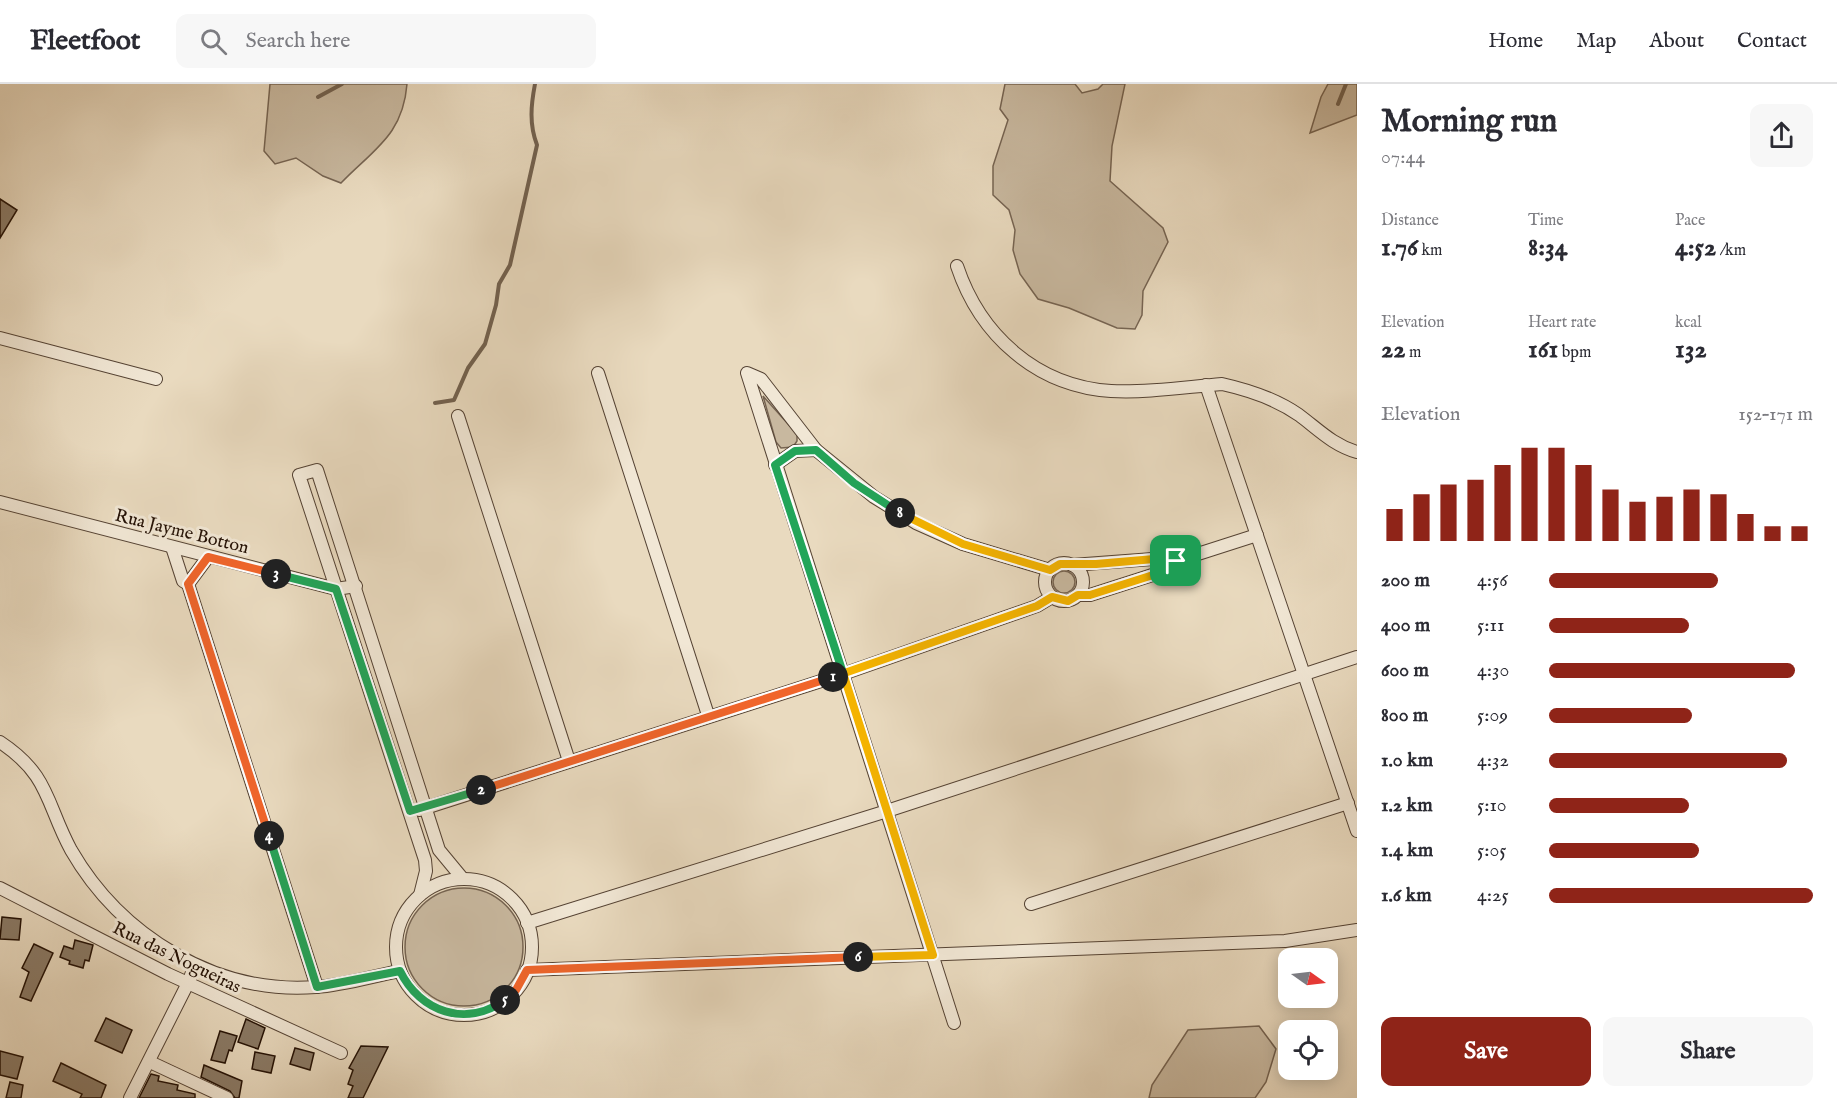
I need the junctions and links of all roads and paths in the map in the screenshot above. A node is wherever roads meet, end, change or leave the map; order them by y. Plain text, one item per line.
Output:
1 (957, 266) dead end
2 (0, 338) edge
3 (598, 373) dead end
4 (156, 379) dead end
5 (1206, 385) junction
6 (458, 416) dead end
7 (816, 450) junction
8 (1357, 452) edge
9 (775, 465) junction
10 (0, 502) edge
11 (1257, 535) junction
12 (172, 548) junction
13 (208, 557) junction
14 (1176, 561) junction
15 (1072, 565) junction
16 (1050, 570) junction
17 (188, 584) junction
18 (356, 586) junction
19 (336, 589) junction
20 (1078, 595) junction
21 (1052, 597) junction
22 (1357, 657) edge
23 (843, 674) junction
24 (1303, 675) junction
25 (708, 715) junction
26 (0, 742) edge
27 (569, 761) junction
28 (1348, 803) junction
29 (426, 808) junction
30 (410, 811) junction
31 (887, 811) junction
32 (1357, 831) edge
33 (463, 879) junction
34 (0, 888) edge
35 (420, 895) junction
36 (1031, 904) dead end
37 (527, 923) junction
38 (1357, 930) edge
39 (933, 955) junction
40 (195, 964) junction
41 (527, 970) junction
42 (400, 971) junction
43 (188, 983) junction
44 (317, 987) junction
45 (954, 1023) dead end
46 (341, 1053) dead end
47 (150, 1062) junction
48 (130, 1098) edge
49 (227, 1098) edge

1 - 5 street
2 - 4 street
3 - 25 street
5 - 8 street
5 - 11 street
6 - 27 street
7 - 9 street
7 - 9 street
7 - 16 street
9 - 23 street
10 - 12 street, Rua Jayme Botton
11 - 14 street
11 - 24 street
12 - 13 street, Rua Jayme Botton
12 - 17 street
13 - 17 street
13 - 19 street, Rua Jayme Botton
14 - 15 street
14 - 20 street
15 - 16 street
15 - 20 street
16 - 21 street
17 - 44 street
18 - 19 street, Rua Jayme Botton
18 - 19 street
18 - 29 street
19 - 30 street
20 - 21 street
21 - 23 street
22 - 24 street
23 - 25 street
23 - 31 street
24 - 28 street
24 - 31 street
25 - 27 street
26 - 40 street
27 - 29 street
28 - 32 street
28 - 36 street
29 - 30 street
29 - 33 street
30 - 35 street
31 - 37 street
31 - 39 street
33 - 35 street
33 - 37 street
34 - 43 street, Rua das Nogueiras
35 - 42 street
37 - 41 street
38 - 39 street
39 - 41 street
39 - 45 street
40 - 43 street
40 - 44 street
41 - 42 street
42 - 44 street
43 - 46 street, Rua das Nogueiras
43 - 47 street
47 - 48 street
47 - 49 street

